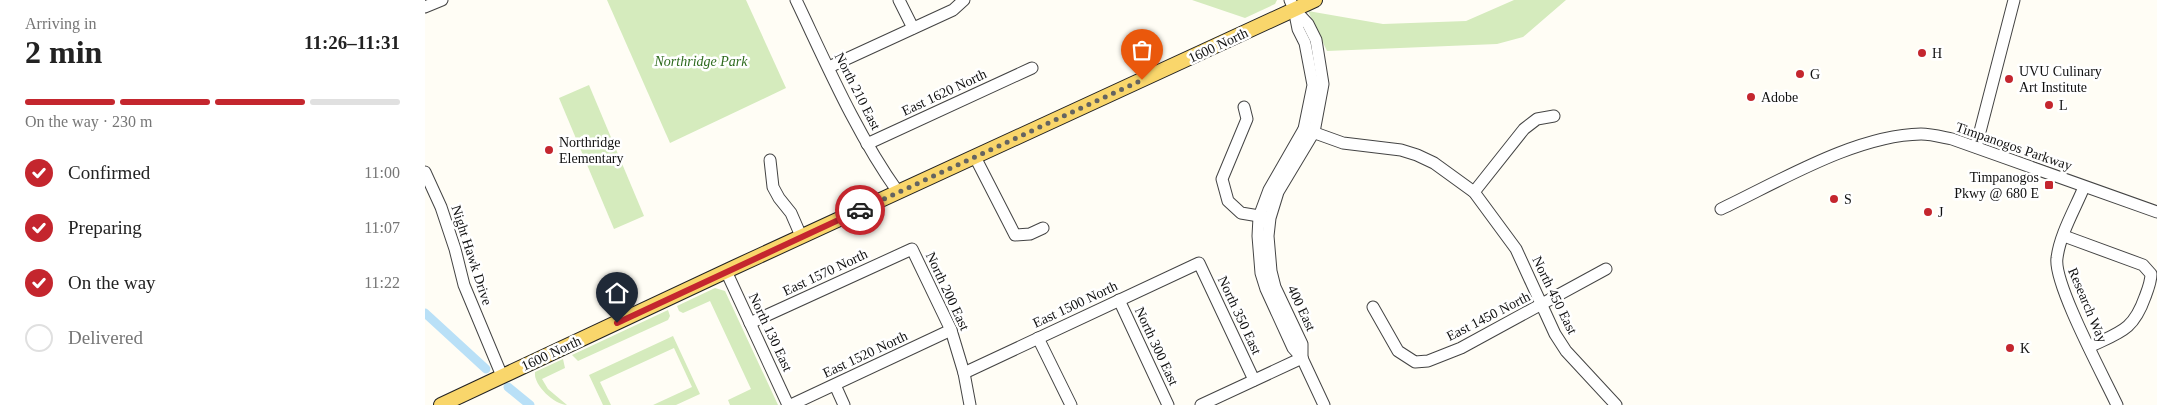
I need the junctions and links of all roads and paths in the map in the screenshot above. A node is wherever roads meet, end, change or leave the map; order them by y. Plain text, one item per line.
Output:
1 (442, 0) edge
2 (796, 0) edge
3 (899, 0) edge
4 (964, 0) edge
5 (1315, 0) edge
6 (2014, 0) edge
7 (1292, 5) edge
8 (425, 7) edge
9 (913, 28) junction
10 (829, 67) junction
11 (1032, 68) dead end
12 (1244, 107) dead end
13 (1554, 116) dead end
14 (1309, 131) junction
15 (867, 144) junction
16 (1976, 147) junction
17 (975, 156) junction
18 (769, 160) dead end
19 (425, 172) edge
20 (2084, 187) junction
21 (898, 192) junction
22 (1474, 192) junction
23 (1721, 209) dead end
24 (2157, 212) edge
25 (1264, 217) junction
26 (1043, 228) dead end
27 (801, 236) junction
28 (2064, 236) junction
29 (911, 248) joint
30 (1199, 263) joint
31 (1606, 269) dead end
32 (726, 271) junction
33 (1119, 300) junction
34 (1542, 305) junction
35 (1373, 307) dead end
36 (750, 323) junction
37 (951, 330) junction
38 (1039, 338) junction
39 (2089, 347) junction
40 (1302, 358) junction
41 (963, 373) junction
42 (502, 376) junction
43 (1254, 380) junction
44 (835, 384) junction
45 (1223, 400) edge
46 (441, 405) edge
47 (790, 405) edge
48 (844, 405) edge
49 (970, 405) edge
50 (1071, 405) edge
51 (1167, 405) edge
52 (1201, 405) edge
53 (1324, 405) edge
54 (1616, 405) edge
55 (2117, 405) edge

1 - 8 street
2 - 10 street, North 210 East
3 - 9 street
4 - 9 street
5 - 7 main road, 1600 North
6 - 16 street
7 - 14 street, 400 East
7 - 17 main road, 1600 North
9 - 10 street
10 - 15 street, North 210 East
11 - 15 street, East 1620 North
12 - 25 street
13 - 22 street
14 - 22 street, North 450 East
14 - 25 street, 400 East
15 - 21 street, North 210 East
16 - 20 street, Timpanogos Parkway
16 - 23 street, Timpanogos Parkway
17 - 21 main road, 1600 North
17 - 26 street
18 - 27 street
19 - 42 street, Night Hawk Drive
20 - 24 street, Timpanogos Parkway
20 - 28 street, Research Way
21 - 27 main road, 1600 North
22 - 34 street, North 450 East
25 - 40 street, 400 East
27 - 32 main road, 1600 North
28 - 39 street, Research Way
28 - 39 street
29 - 36 street, East 1570 North
29 - 37 street, North 200 East
30 - 33 street, East 1500 North
30 - 43 street, North 350 East
31 - 34 street, East 1450 North
32 - 36 street, North 130 East
32 - 42 main road, 1600 North
33 - 38 street, East 1500 North
33 - 51 street, North 300 East
34 - 35 street, East 1450 North
34 - 54 street, North 450 East
36 - 47 street, North 130 East
37 - 41 street, North 200 East
37 - 44 street, East 1520 North
38 - 41 street, East 1500 North
38 - 50 street
39 - 55 street, Research Way
40 - 43 street
40 - 53 street, 400 East
41 - 49 street, North 200 East
42 - 46 main road, 1600 North
43 - 45 street
44 - 47 street, East 1520 North
44 - 48 street
45 - 52 street

